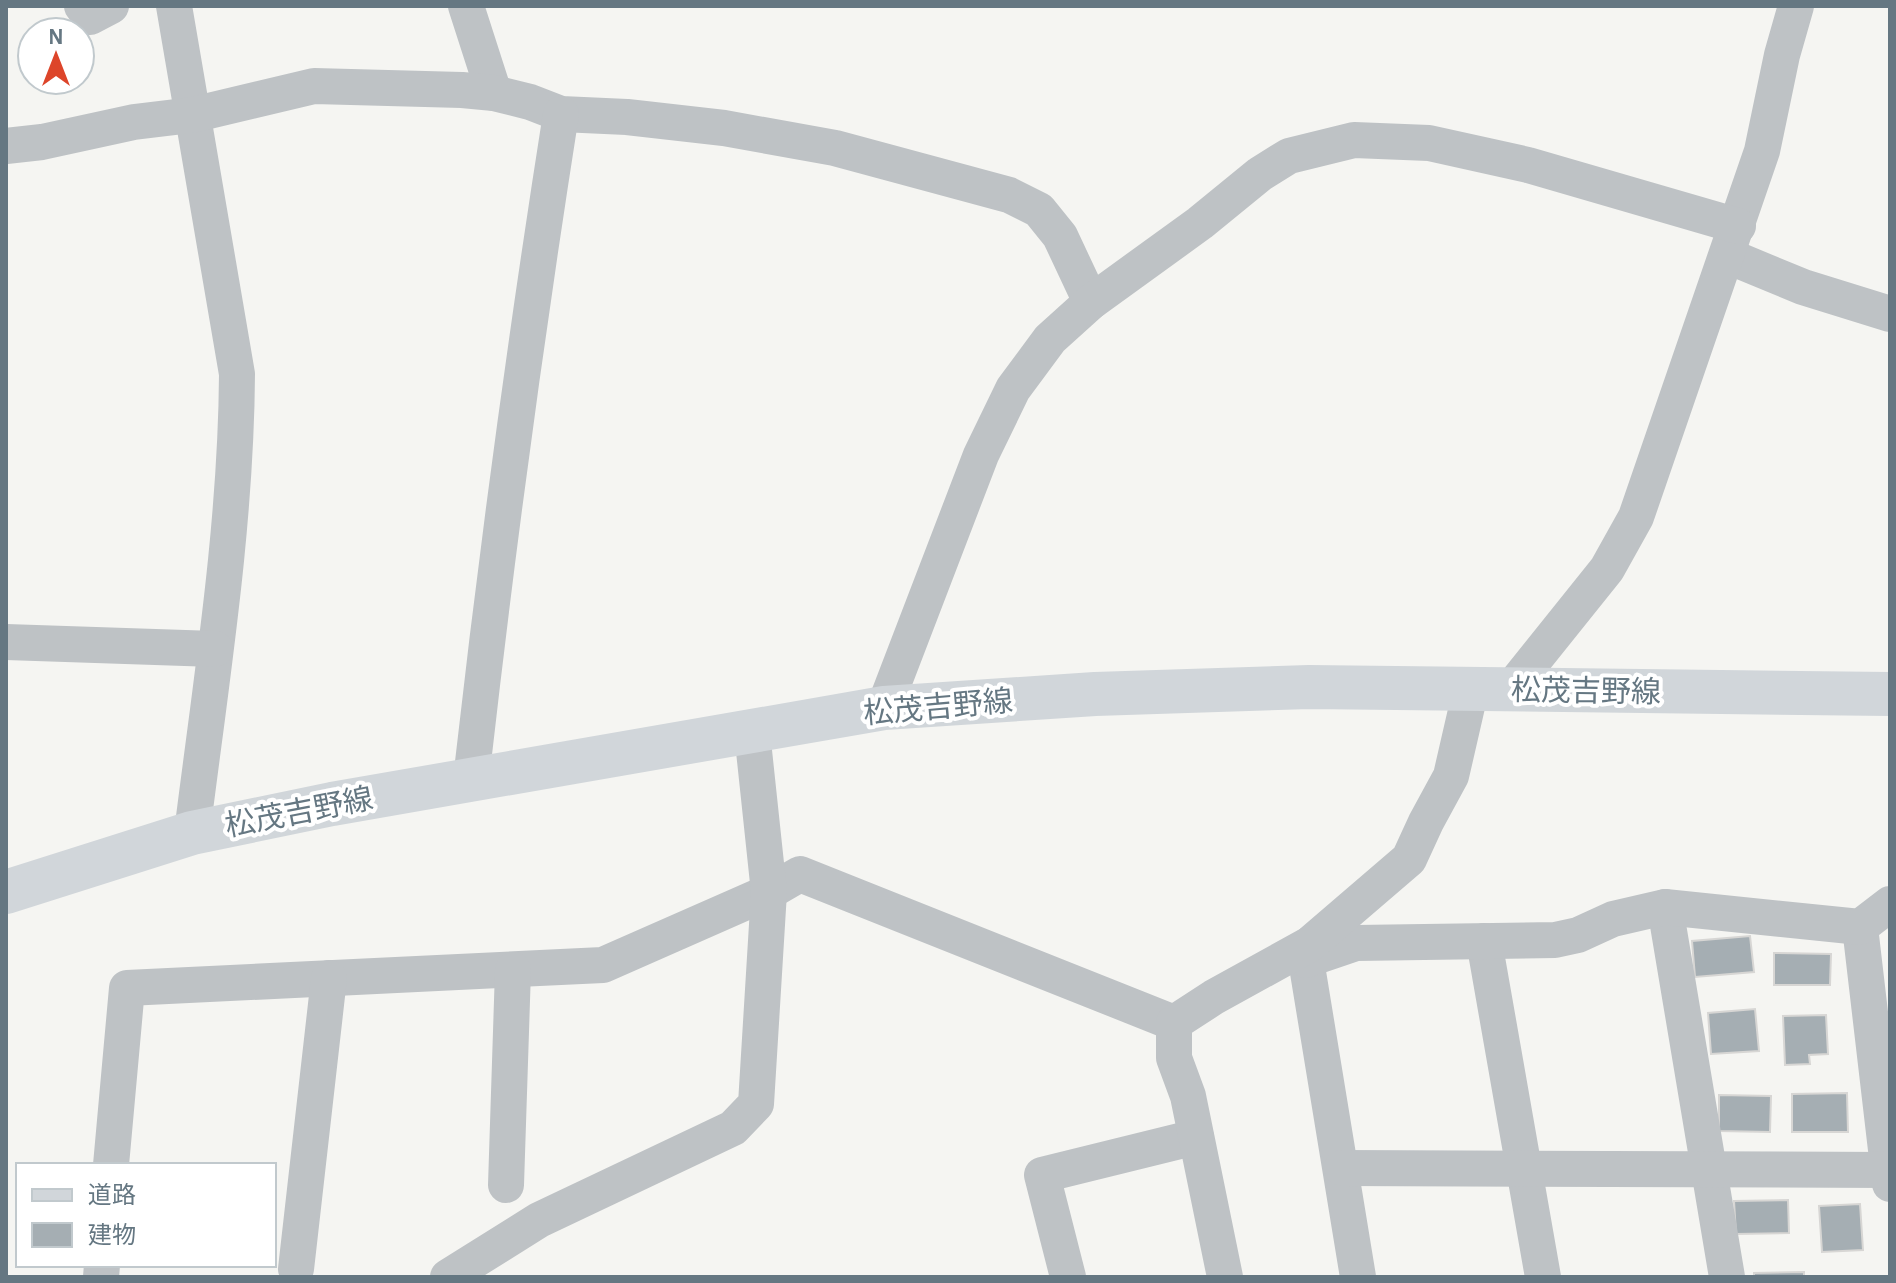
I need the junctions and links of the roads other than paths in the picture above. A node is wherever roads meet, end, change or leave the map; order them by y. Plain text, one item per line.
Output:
1 (82, 6) edge
2 (111, 6) edge
3 (174, 6) edge
4 (466, 6) edge
5 (1796, 6) edge
6 (494, 93) junction
7 (561, 114) junction
8 (192, 115) junction
9 (6, 146) edge
10 (1733, 241) junction
11 (1091, 302) junction
12 (1890, 314) edge
13 (6, 642) edge
14 (215, 649) junction
15 (1491, 690) junction
16 (1890, 694) edge
17 (884, 708) junction
18 (752, 732) junction
19 (471, 780) junction
20 (192, 833) junction
21 (6, 892) edge
22 (769, 892) junction
23 (1890, 904) edge
24 (1665, 907) junction
25 (1860, 927) junction
26 (1484, 941) junction
27 (1308, 952) junction
28 (513, 970) junction
29 (329, 978) junction
30 (1879, 999) edge
31 (1174, 1023) junction
32 (1196, 1137) junction
33 (111, 1163) edge
34 (1342, 1168) junction
35 (1525, 1169) junction
36 (1708, 1169) junction
37 (1889, 1174) edge
38 (506, 1185) dead end
39 (296, 1269) dead end
40 (448, 1277) edge
41 (1068, 1277) edge
42 (1225, 1277) edge
43 (1358, 1277) edge
44 (1543, 1277) edge
45 (1727, 1277) edge

1 - 2 street
3 - 8 street
4 - 6 street
5 - 10 street
6 - 7 street
6 - 8 street
7 - 11 street
7 - 19 street
8 - 9 street
8 - 14 street
10 - 11 street
10 - 12 street
10 - 15 street
11 - 17 street
13 - 14 street
14 - 20 street
15 - 16 main road, 松茂吉野線
15 - 17 main road, 松茂吉野線
15 - 27 street
17 - 18 main road, 松茂吉野線
18 - 19 main road, 松茂吉野線
18 - 22 street
19 - 20 main road, 松茂吉野線
20 - 21 main road, 松茂吉野線
22 - 28 street
22 - 31 street
22 - 40 street
23 - 25 street
24 - 25 street
24 - 26 street
24 - 36 street
25 - 30 street
26 - 27 street
26 - 35 street
27 - 31 street
27 - 34 street
28 - 29 street
28 - 38 street
29 - 33 street
29 - 39 street
30 - 37 street
31 - 32 street
32 - 41 street
32 - 42 street
34 - 35 street
34 - 43 street
35 - 36 street
35 - 44 street
36 - 37 street
36 - 45 street

